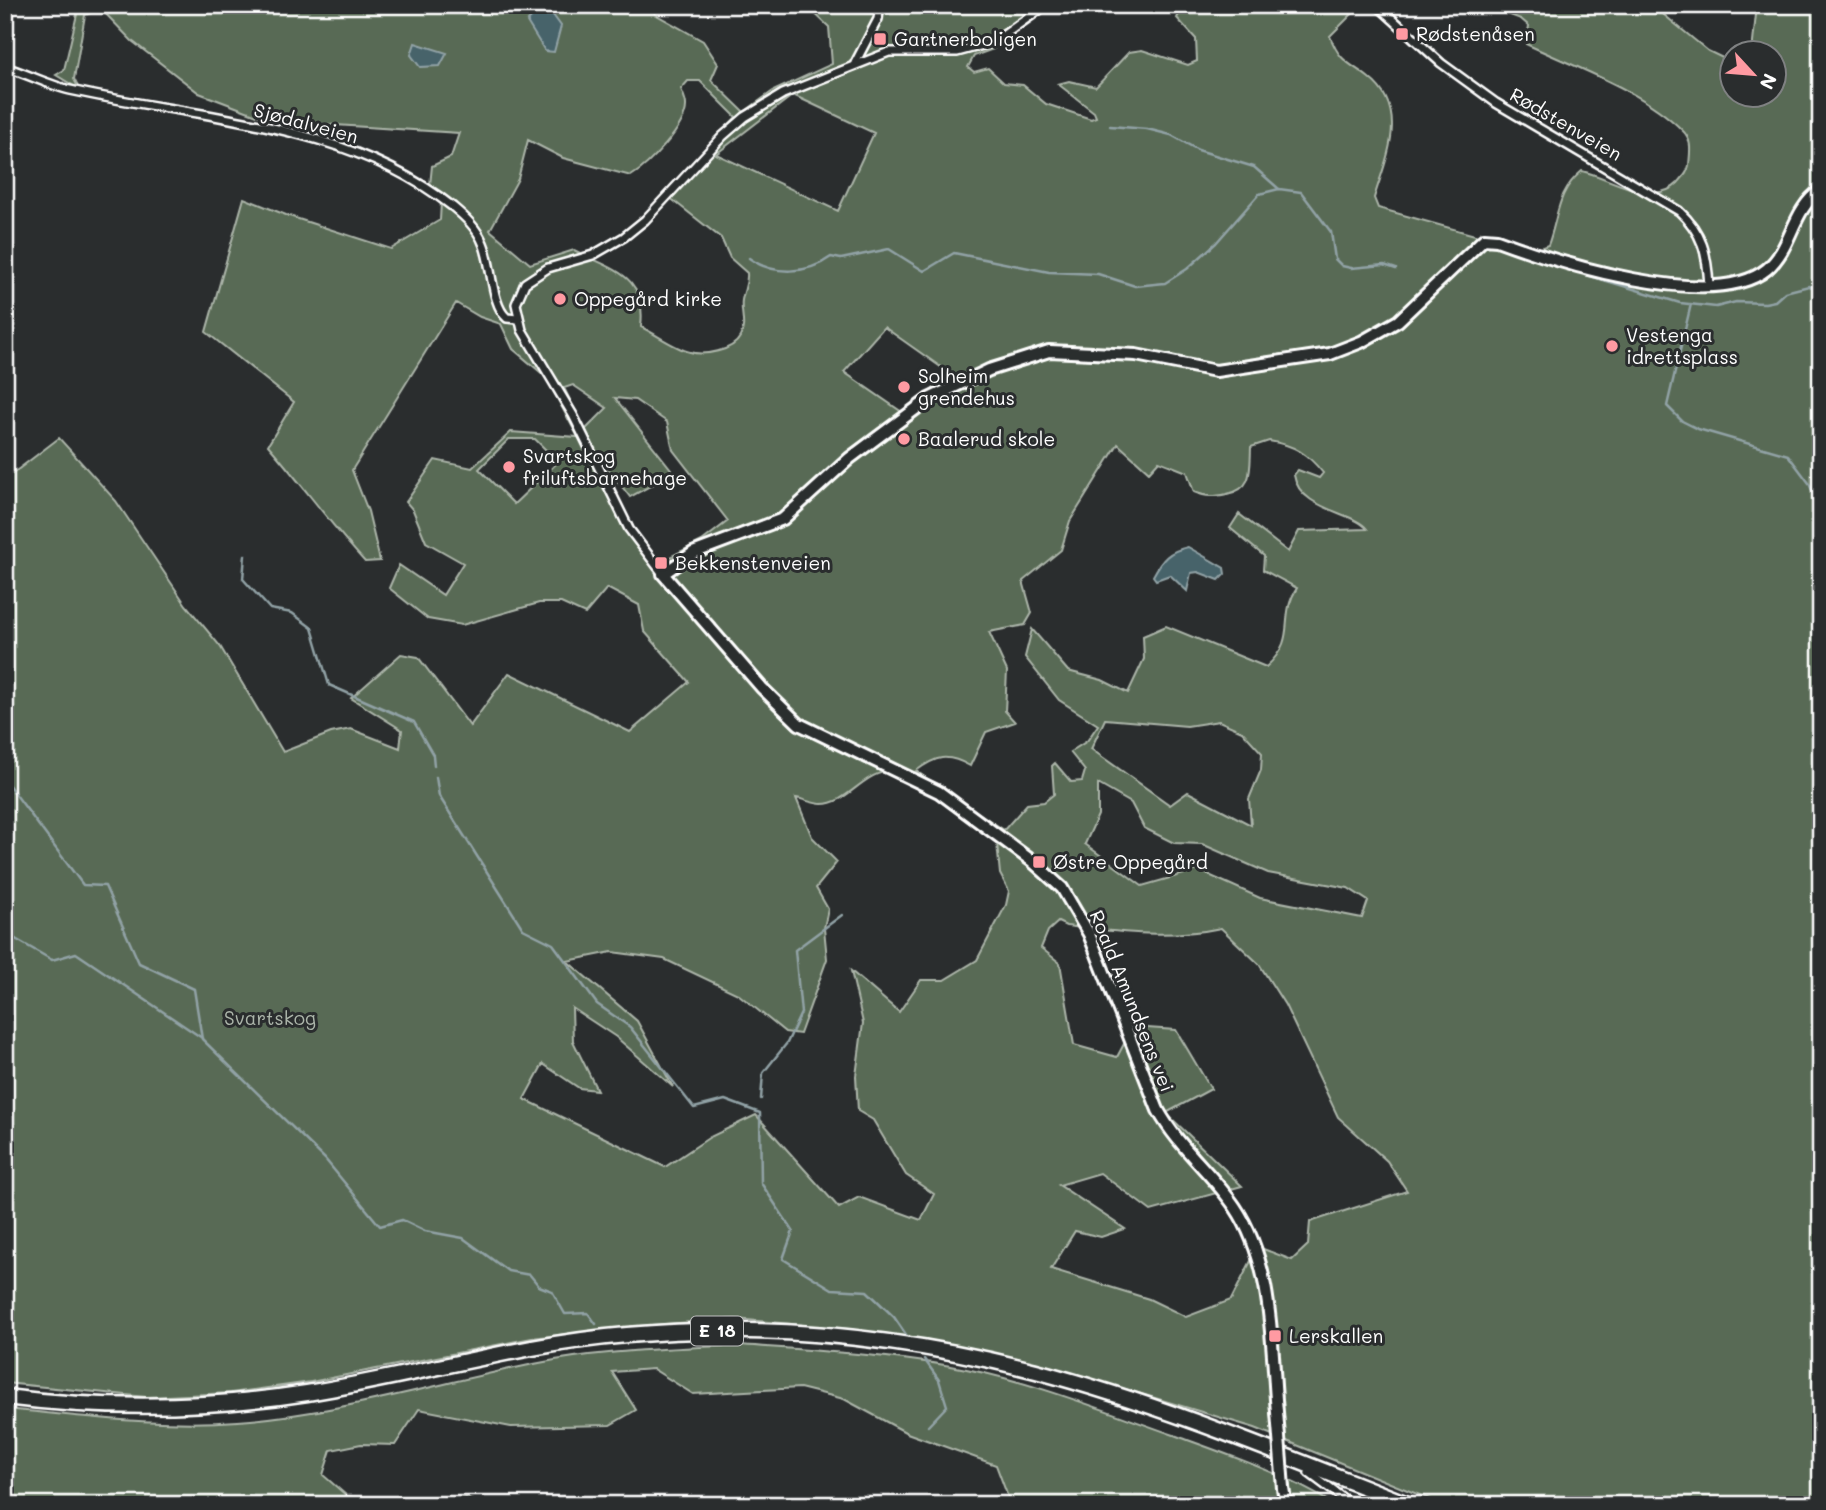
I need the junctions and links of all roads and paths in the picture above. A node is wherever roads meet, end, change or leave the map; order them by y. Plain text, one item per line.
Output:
1 (880, 5) edge
2 (1046, 5) edge
3 (1377, 5) edge
4 (855, 63) junction
5 (5, 67) edge
6 (1821, 190) edge
7 (1709, 285) junction
8 (518, 319) junction
9 (663, 574) junction
10 (5, 1397) edge
11 (5, 1404) edge
12 (1310, 1473) junction
13 (1286, 1505) edge
14 (1352, 1505) edge
15 (1391, 1505) edge
16 (1410, 1505) edge

1 - 4 street
2 - 4 street
3 - 7 street, Rødstenveien
4 - 8 street
5 - 8 street, Sjødalveien
6 - 7 main road
7 - 9 main road
8 - 9 street, Roald Amundsens vei
9 - 13 main road, Roald Amundsens vei, bridge
10 - 16 highway, E 18
11 - 12 highway, E 18
12 - 14 street
12 - 15 highway, E 18

